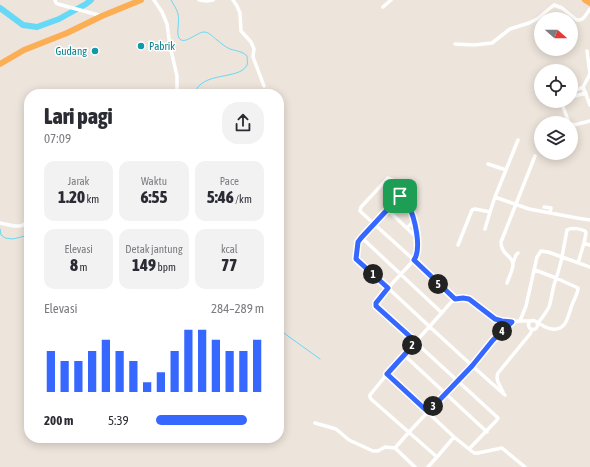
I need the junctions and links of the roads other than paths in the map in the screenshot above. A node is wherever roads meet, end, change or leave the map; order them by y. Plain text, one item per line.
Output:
1 (55, 0) edge
2 (141, 0) edge
3 (154, 0) edge
4 (199, 0) edge
5 (213, 0) edge
6 (233, 0) edge
7 (391, 0) edge
8 (585, 0) edge
9 (590, 3) edge
10 (383, 7) dead end
11 (590, 9) edge
12 (102, 16) junction
13 (455, 44) dead end
14 (587, 51) dead end
15 (0, 64) edge
16 (590, 74) edge
17 (264, 86) dead end
18 (176, 89) edge
19 (590, 89) edge
20 (578, 90) edge
21 (585, 90) junction
22 (578, 94) edge
23 (590, 105) edge
24 (590, 121) edge
25 (578, 124) edge
26 (518, 140) dead end
27 (534, 159) edge
28 (488, 164) dead end
29 (506, 170) junction
30 (400, 196) junction
31 (495, 198) junction
32 (554, 203) dead end
33 (516, 205) junction
34 (544, 207) dead end
35 (551, 208) junction
36 (387, 210) junction
37 (490, 212) junction
38 (550, 213) junction
39 (590, 220) edge
40 (414, 221) junction
41 (1, 223) edge
42 (24, 224) edge
43 (373, 224) junction
44 (407, 228) junction
45 (485, 229) dead end
46 (416, 237) junction
47 (361, 238) junction
48 (584, 243) junction
49 (458, 245) dead end
50 (590, 245) edge
51 (518, 253) dead end
52 (562, 257) junction
53 (414, 260) junction
54 (513, 263) junction
55 (578, 263) junction
56 (590, 267) edge
57 (535, 270) junction
58 (401, 274) junction
59 (556, 278) junction
60 (507, 283) dead end
61 (388, 288) junction
62 (455, 299) junction
63 (442, 313) junction
64 (520, 321) junction
65 (512, 322) junction
66 (530, 322) junction
67 (538, 324) junction
68 (429, 327) junction
69 (532, 330) junction
70 (416, 342) junction
71 (404, 355) junction
72 (472, 366) junction
73 (387, 374) junction
74 (458, 380) junction
75 (445, 393) junction
76 (428, 412) junction
77 (315, 423) dead end
78 (410, 432) junction
79 (487, 432) junction
80 (454, 437) junction
81 (395, 448) junction
82 (469, 450) junction
83 (437, 457) junction
84 (415, 467) edge
85 (428, 467) edge
86 (525, 467) edge

1 - 12 street
2 - 12 highway
3 - 18 street
4 - 5 street
6 - 17 street
7 - 10 street
8 - 9 highway
11 - 13 street
12 - 15 highway
14 - 16 street
16 - 21 street
19 - 21 street
20 - 21 street
21 - 22 street
21 - 23 street
24 - 25 street
26 - 29 street
27 - 33 street
28 - 29 street
29 - 31 street
30 - 36 street
30 - 40 street
30 - 43 street
31 - 33 street
31 - 37 street
32 - 35 street
33 - 38 street
33 - 54 street
34 - 35 street
35 - 38 street
36 - 43 street
36 - 44 street
37 - 45 street
37 - 49 street
38 - 39 street
40 - 44 street
40 - 46 street
41 - 42 street
43 - 47 street
43 - 53 street
44 - 46 street
46 - 53 street
47 - 58 street
47 - 61 street
48 - 50 street
48 - 52 street
48 - 55 street
51 - 54 street
52 - 55 street
52 - 57 street
52 - 59 street
53 - 58 street
53 - 62 street
54 - 60 street
55 - 56 street
57 - 59 street
57 - 64 street
58 - 61 street
58 - 63 street
59 - 67 street
59 - 67 street
61 - 68 street
61 - 70 street
62 - 63 street
62 - 65 street
63 - 68 street
64 - 65 street
64 - 66 street
65 - 72 street
66 - 67 street
66 - 69 street
67 - 69 street
68 - 70 street
68 - 72 street
69 - 72 street
70 - 71 street
70 - 74 street
71 - 73 street
71 - 75 street
72 - 74 street
73 - 76 street
73 - 78 street
74 - 75 street
74 - 79 street
75 - 76 street
75 - 79 street
76 - 78 street
76 - 80 street
77 - 81 street
78 - 81 street
78 - 83 street
79 - 82 street
80 - 82 street
80 - 83 street
81 - 84 street
82 - 86 street
83 - 85 street

